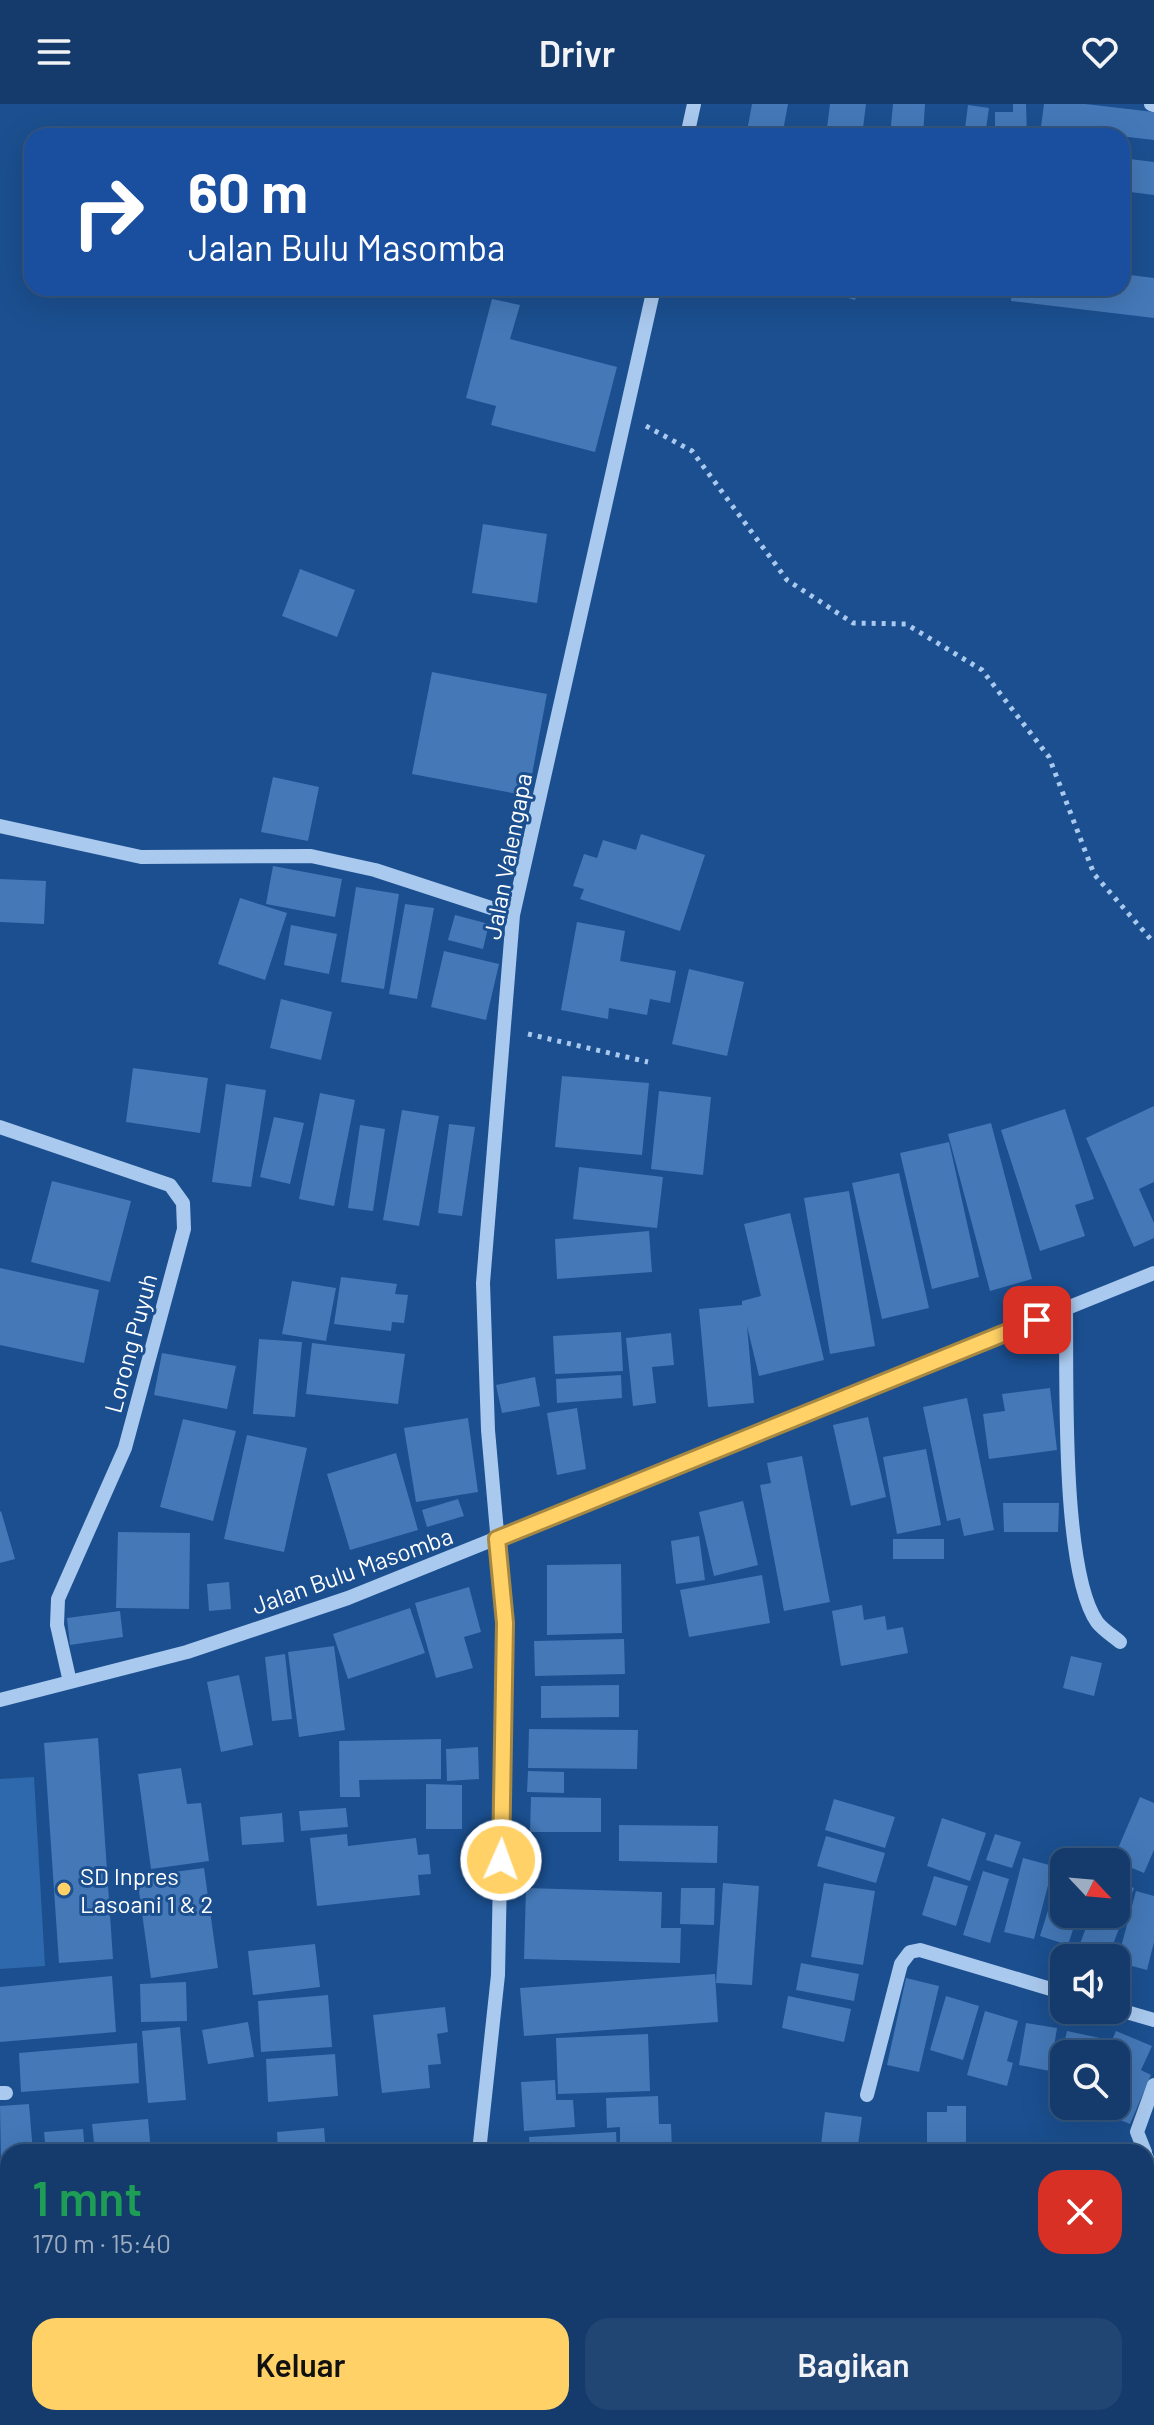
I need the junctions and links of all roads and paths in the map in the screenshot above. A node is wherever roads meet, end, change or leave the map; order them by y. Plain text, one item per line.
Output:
1 (694, 104) edge
2 (689, 128) edge
3 (652, 296) edge
4 (627, 416) junction
5 (0, 826) edge
6 (513, 915) junction
7 (1154, 943) edge
8 (504, 1028) junction
9 (648, 1062) dead end
10 (0, 1127) edge
11 (1154, 1273) edge
12 (1066, 1309) junction
13 (497, 1539) junction
14 (1120, 1642) dead end
15 (70, 1682) junction
16 (0, 1700) edge
17 (1050, 1989) edge
18 (1130, 2013) edge
19 (1154, 2020) edge
20 (1154, 2085) edge
21 (867, 2095) dead end
22 (480, 2144) edge
23 (1141, 2144) edge

1 - 2 street
3 - 4 street, Jalan Valengapa
4 - 6 street, Jalan Valengapa
4 - 7 path
5 - 6 street
6 - 8 street, Jalan Valengapa
8 - 9 path
8 - 13 street, Jalan Valengapa
10 - 15 street, Lorong Puyuh
11 - 12 street, Jalan Bulu Masomba
12 - 13 street, Jalan Bulu Masomba
12 - 14 street
13 - 15 street, Jalan Bulu Masomba
13 - 22 street, Jalan Valengapa
15 - 16 street, Jalan Bulu Masomba
17 - 21 street
18 - 19 street
20 - 23 street

